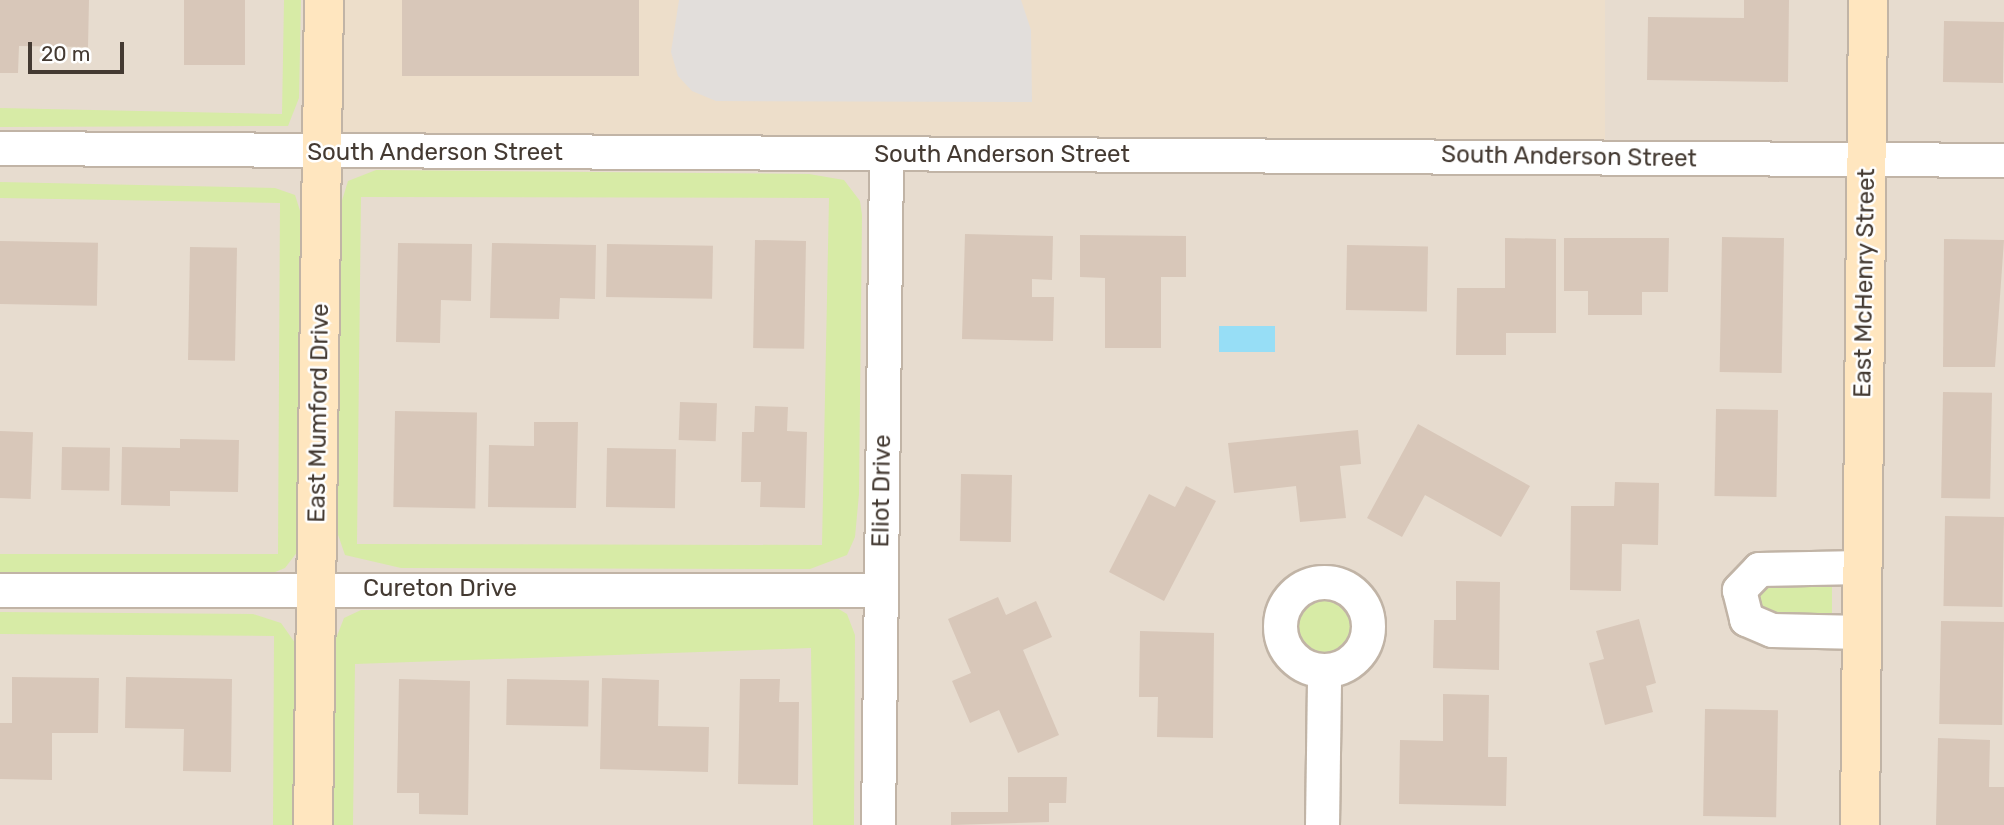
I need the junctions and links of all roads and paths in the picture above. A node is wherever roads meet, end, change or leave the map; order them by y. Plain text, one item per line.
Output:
1 (324, 0) edge
2 (1868, 0) edge
3 (0, 148) edge
4 (322, 152) junction
5 (886, 157) junction
6 (1866, 160) junction
7 (2004, 160) edge
8 (1861, 567) junction
9 (0, 590) edge
10 (880, 590) junction
11 (317, 591) junction
12 (1862, 632) junction
13 (1324, 675) dead end
14 (313, 825) edge
15 (877, 825) edge
16 (1322, 825) edge
17 (1860, 825) edge

1 - 4 street, East Mumford Drive
2 - 6 street, East McHenry Street
3 - 4 street, South Anderson Street
4 - 5 street, South Anderson Street
4 - 11 street, East Mumford Drive
5 - 6 street, South Anderson Street
5 - 10 street, Eliot Drive
6 - 7 street, South Anderson Street
6 - 8 street, East McHenry Street
8 - 12 street, East McHenry Street
8 - 12 street
9 - 11 street, Cureton Drive
10 - 11 street, Cureton Drive
10 - 15 street, Eliot Drive
11 - 14 street, East Mumford Drive
12 - 17 street, East McHenry Street
13 - 16 street

